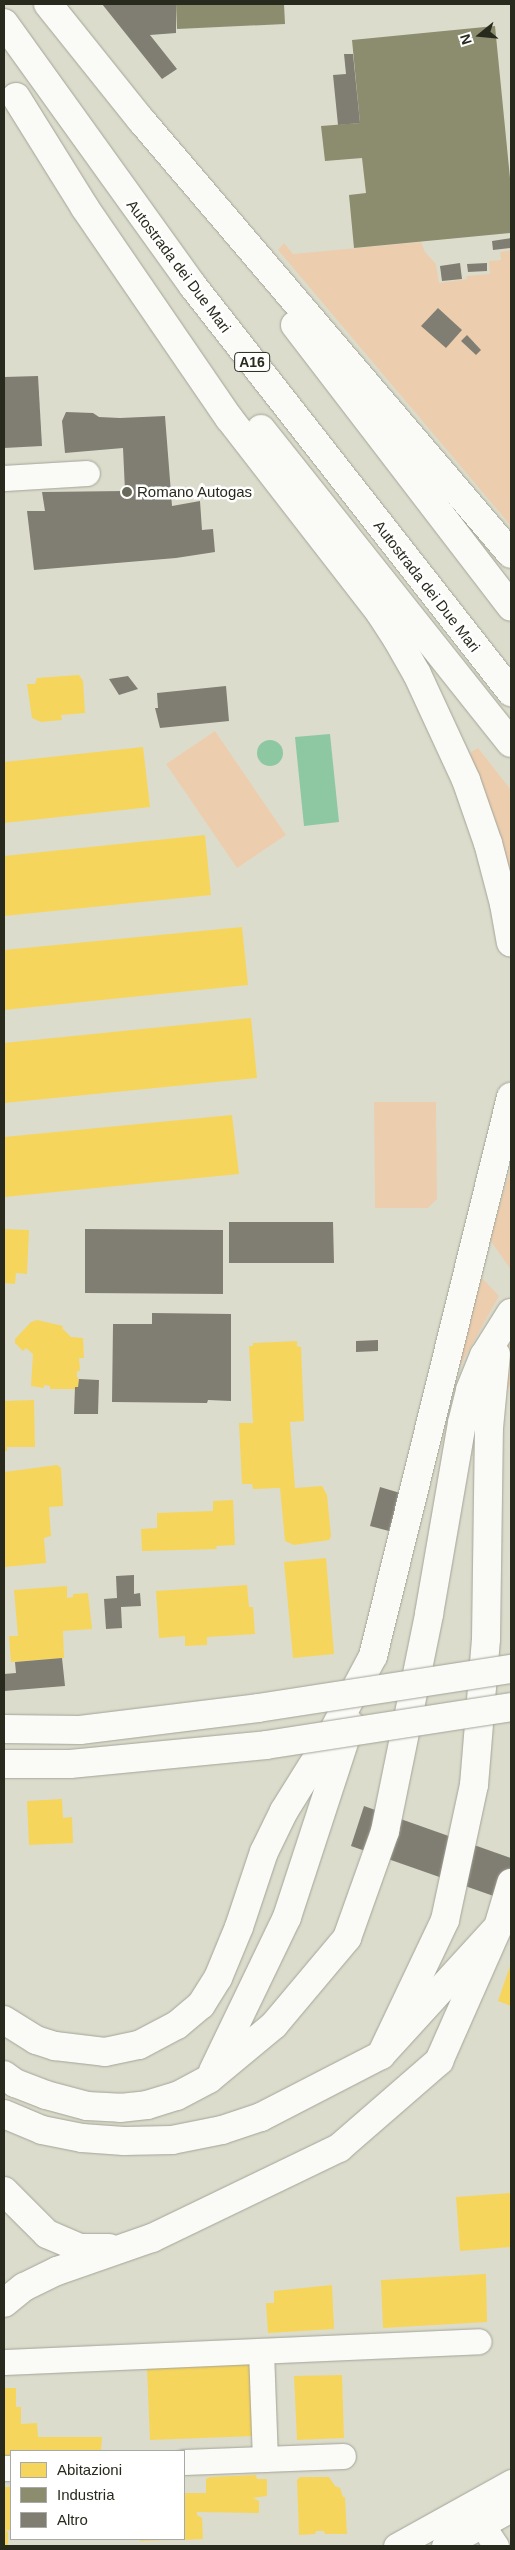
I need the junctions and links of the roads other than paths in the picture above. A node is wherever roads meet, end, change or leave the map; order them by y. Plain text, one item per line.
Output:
1 (48, 4) edge
2 (4, 23) edge
3 (10, 88) edge
4 (141, 120) junction
5 (87, 473) dead end
6 (4, 478) edge
7 (349, 488) junction
8 (511, 554) edge
9 (511, 607) edge
10 (511, 674) edge
11 (511, 692) edge
12 (511, 743) edge
13 (511, 942) edge
14 (511, 1097) edge
15 (506, 1321) edge
16 (373, 1656) junction
17 (511, 1669) edge
18 (511, 1707) edge
19 (4, 1729) edge
20 (4, 1764) edge
21 (511, 1883) edge
22 (498, 1927) junction
23 (4, 2020) edge
24 (381, 2054) junction
25 (4, 2075) edge
26 (209, 2079) junction
27 (4, 2114) edge
28 (4, 2191) edge
29 (126, 2248) junction
30 (4, 2303) edge
31 (479, 2341) dead end
32 (261, 2350) junction
33 (4, 2362) edge
34 (343, 2456) dead end
35 (265, 2459) junction
36 (185, 2462) edge
37 (511, 2482) edge
38 (511, 2509) edge
39 (482, 2525) junction
40 (396, 2546) edge
41 (444, 2546) edge
42 (496, 2546) edge

1 - 4 highway
2 - 7 highway, Autostrada dei Due Mari / A16
3 - 12 highway, Autostrada dei Due Mari / A16
3 - 13 highway
4 - 8 highway
4 - 9 highway
5 - 6 street
7 - 10 highway
7 - 11 highway, Autostrada dei Due Mari / A16
14 - 16 highway
15 - 24 highway
15 - 26 highway
16 - 23 highway
16 - 26 highway
17 - 19 highway, bridge
18 - 20 highway, bridge
21 - 22 highway
22 - 24 highway
22 - 29 highway
24 - 27 highway
25 - 26 highway
28 - 29 highway
29 - 30 highway
31 - 32 street
32 - 33 street
32 - 35 street
34 - 35 street
35 - 36 street
37 - 40 street
38 - 39 street
39 - 41 street
39 - 42 street

